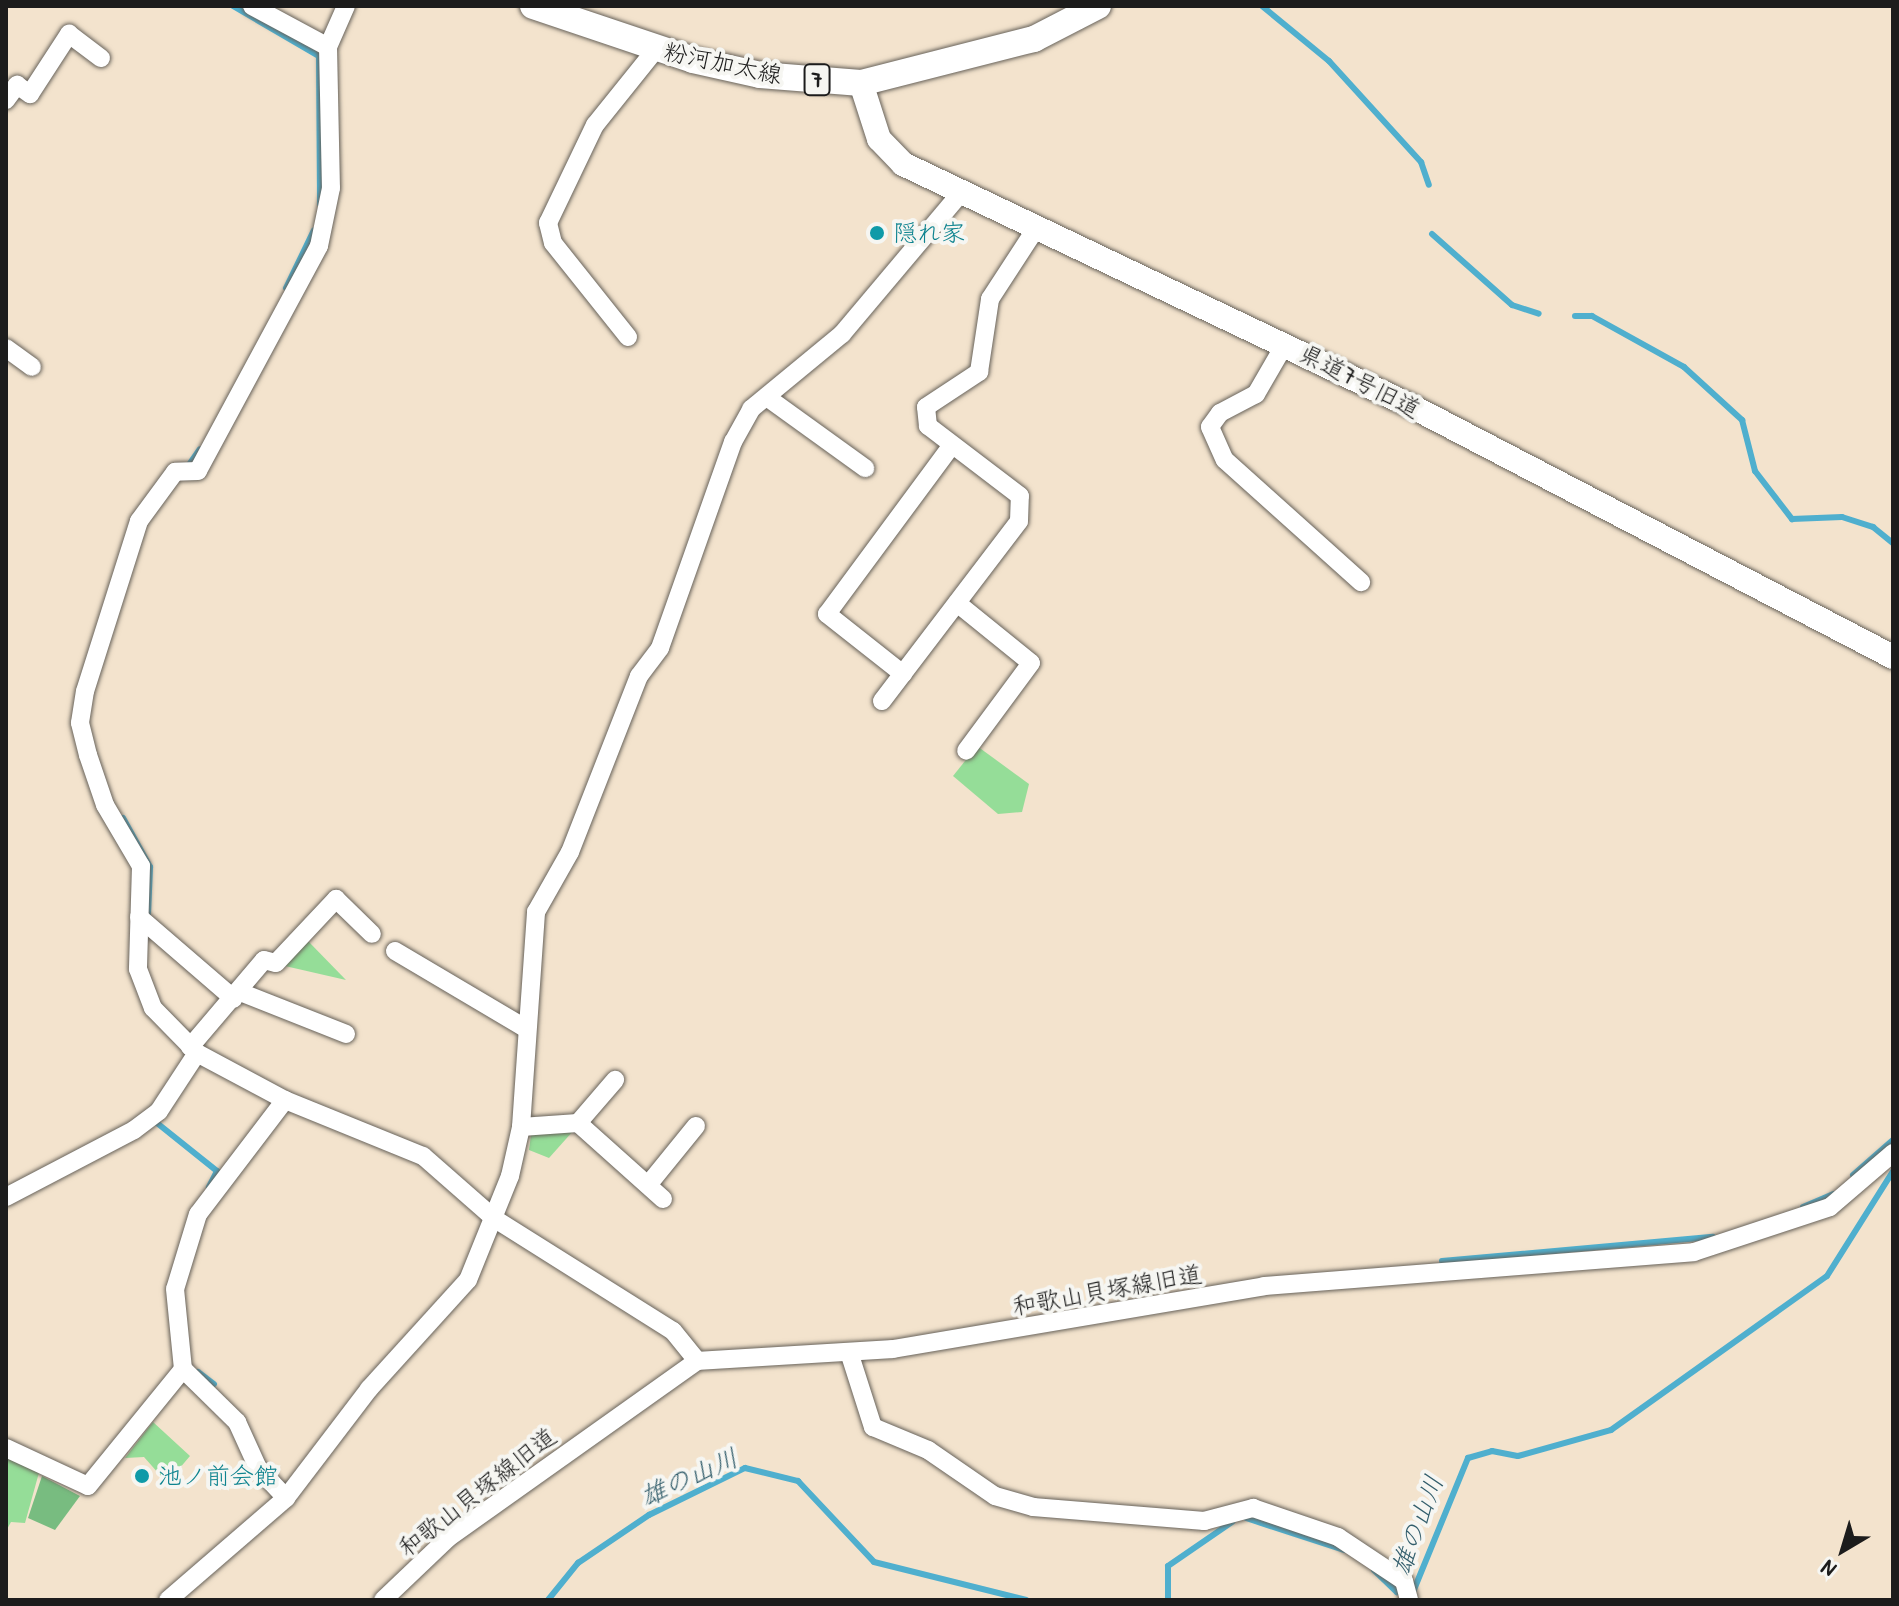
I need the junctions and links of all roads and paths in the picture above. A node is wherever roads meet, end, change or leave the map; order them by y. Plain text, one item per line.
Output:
1 (252, 6) edge
2 (359, 6) edge
3 (533, 6) edge
4 (1098, 6) edge
5 (344, 12) edge
6 (328, 47) junction
7 (656, 49) junction
8 (101, 58) dead end
9 (861, 83) junction
10 (6, 100) edge
11 (960, 194) junction
12 (1037, 227) junction
13 (628, 337) dead end
14 (1285, 344) junction
15 (6, 348) edge
16 (32, 367) dead end
17 (768, 398) junction
18 (952, 445) junction
19 (865, 468) dead end
20 (1361, 582) dead end
21 (957, 603) junction
22 (1893, 657) edge
23 (903, 674) junction
24 (882, 701) dead end
25 (966, 751) dead end
26 (139, 917) junction
27 (372, 934) dead end
28 (395, 951) dead end
29 (237, 996) junction
30 (527, 1029) junction
31 (346, 1034) dead end
32 (193, 1050) junction
33 (615, 1080) dead end
34 (285, 1100) junction
35 (578, 1123) junction
36 (696, 1126) dead end
37 (521, 1127) junction
38 (1893, 1153) edge
39 (648, 1185) junction
40 (6, 1197) edge
41 (663, 1199) dead end
42 (495, 1219) junction
43 (849, 1352) junction
44 (697, 1361) junction
45 (183, 1369) junction
46 (6, 1448) edge
47 (286, 1498) junction
48 (168, 1600) edge
49 (383, 1600) edge
50 (1409, 1600) edge

1 - 6 street
2 - 5 street
3 - 7 main road, 粉河加太線 / 7
4 - 9 main road, 粉河加太線 / 7
5 - 6 street
6 - 26 street
7 - 9 main road, 粉河加太線 / 7
7 - 13 street
8 - 10 street
9 - 11 street, 県道7号旧道
11 - 12 street, 県道7号旧道
11 - 17 street
12 - 14 street, 県道7号旧道
12 - 18 street
14 - 20 street
14 - 22 street, 県道7号旧道
15 - 16 street
17 - 19 street
17 - 30 street
18 - 21 street
18 - 23 street
21 - 23 street
21 - 25 street
23 - 24 street
26 - 29 street
26 - 32 street
27 - 29 street
28 - 30 street
29 - 31 street
29 - 32 street
30 - 37 street
32 - 34 street
32 - 40 street
33 - 35 street
34 - 42 street
34 - 45 street
35 - 37 street
35 - 39 street
36 - 39 street
37 - 42 street
38 - 43 street, 和歌山貝塚線旧道
39 - 41 street
42 - 44 street
42 - 47 street
43 - 44 street, 和歌山貝塚線旧道
43 - 50 street
44 - 49 street, 和歌山貝塚線旧道
45 - 46 street
45 - 47 street
47 - 48 street

